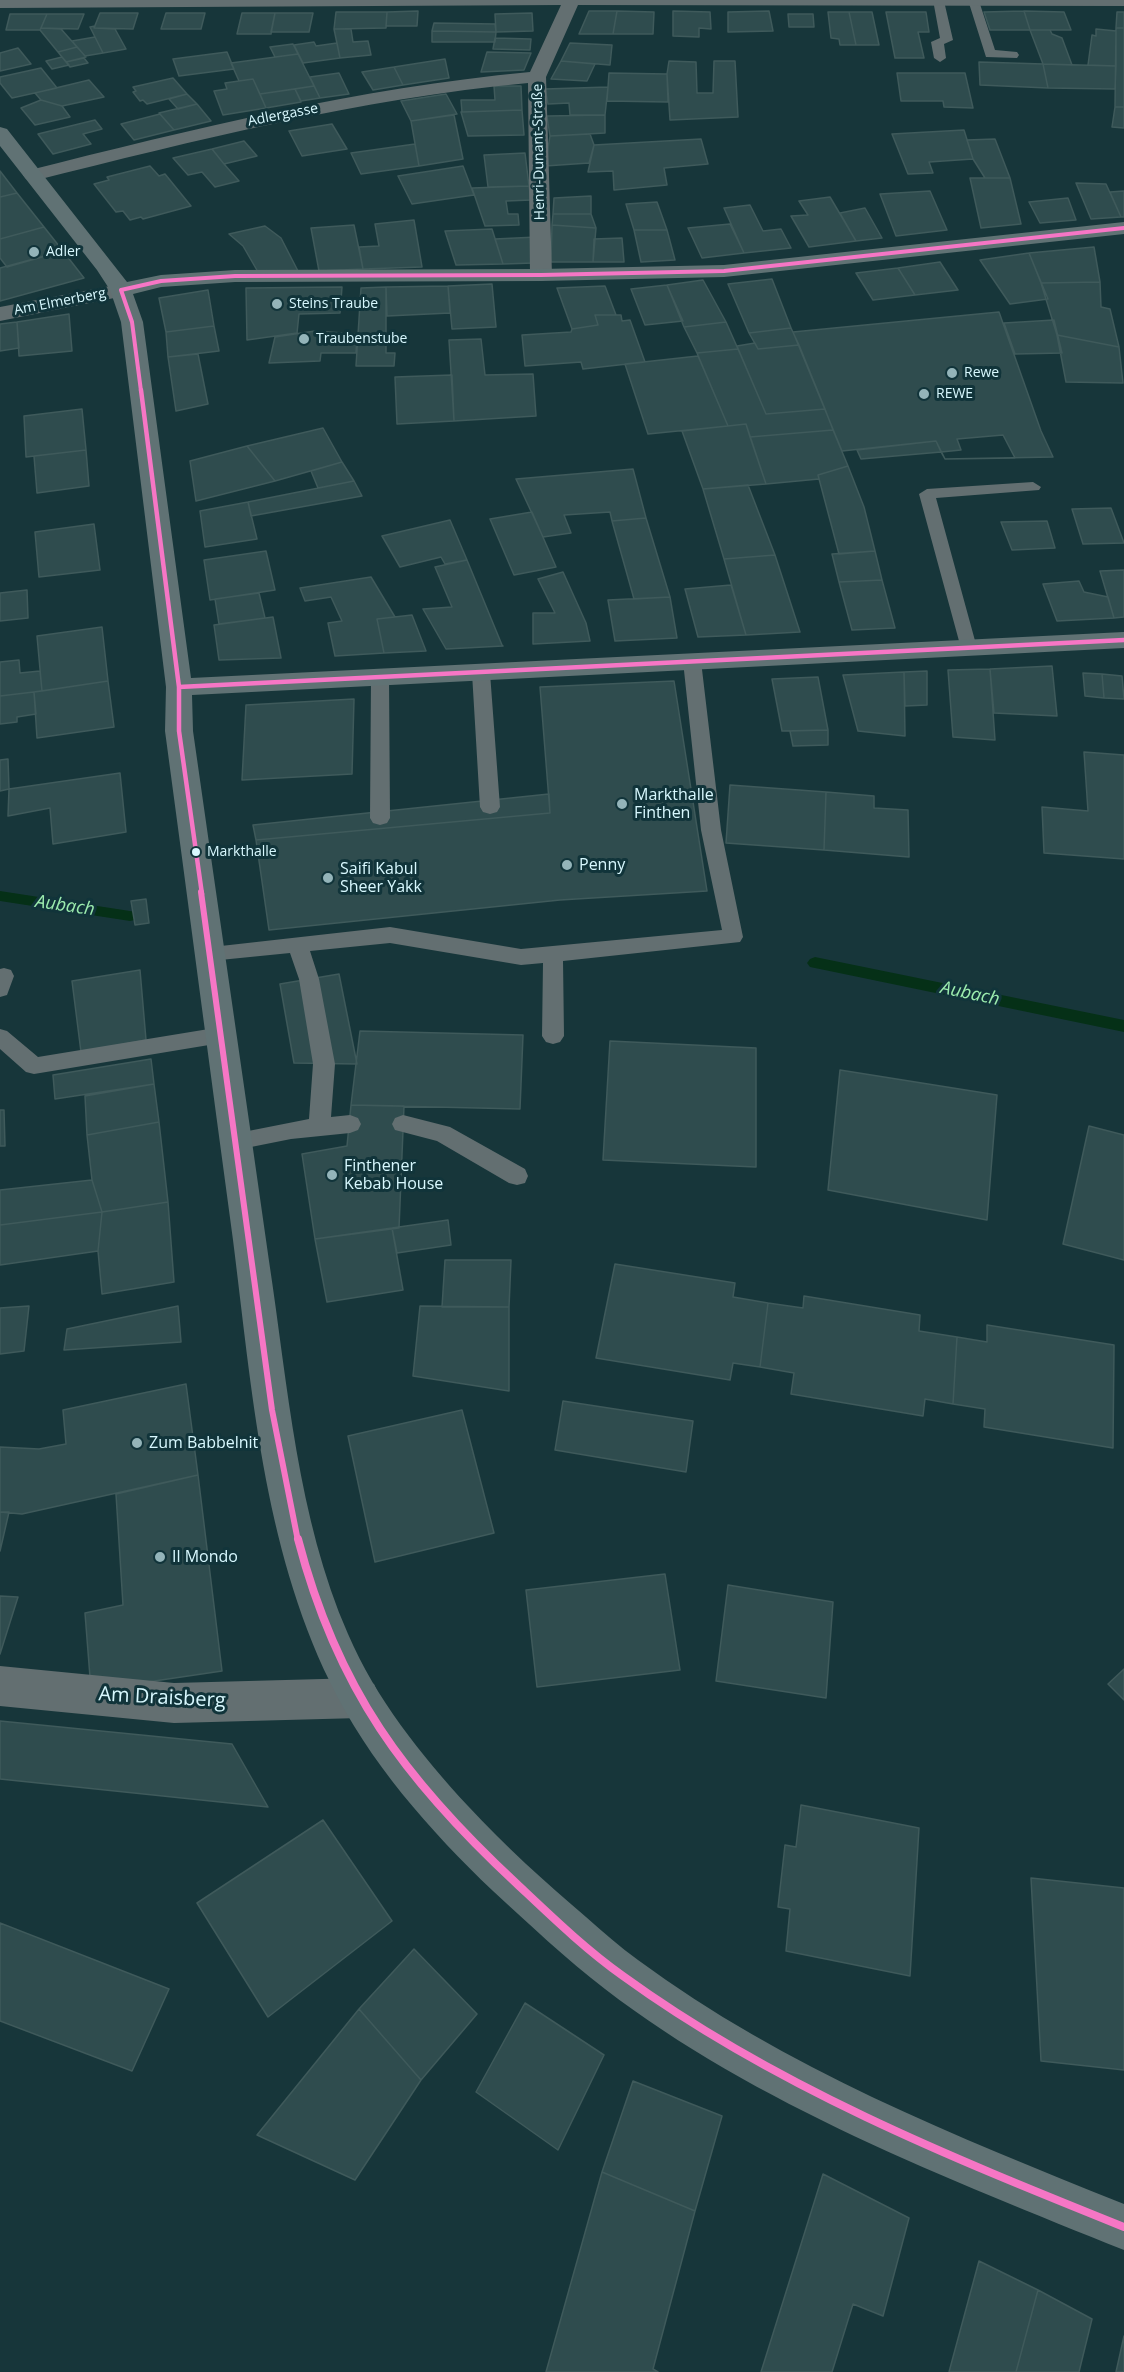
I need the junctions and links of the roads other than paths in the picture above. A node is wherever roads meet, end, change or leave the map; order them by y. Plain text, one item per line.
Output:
1 (572, 0) edge
2 (270, 1) edge
3 (938, 1) edge
4 (973, 1) edge
5 (1124, 1) edge
6 (0, 3) edge
7 (1013, 55) dead end
8 (940, 58) dead end
9 (537, 78) junction
10 (0, 133) edge
11 (33, 175) junction
12 (1124, 228) edge
13 (541, 276) junction
14 (121, 290) junction
15 (0, 314) edge
16 (1033, 487) dead end
17 (1124, 640) edge
18 (968, 648) junction
19 (692, 661) junction
20 (481, 673) junction
21 (380, 678) junction
22 (179, 687) junction
23 (490, 807) dead end
24 (380, 818) dead end
25 (298, 944) junction
26 (210, 953) junction
27 (553, 954) junction
28 (221, 1035) junction
29 (553, 1036) dead end
30 (0, 1037) edge
31 (350, 1124) dead end
32 (403, 1125) dead end
33 (320, 1127) junction
34 (236, 1141) junction
35 (517, 1176) dead end
36 (0, 1686) edge
37 (360, 1698) junction
38 (1124, 2227) edge

1 - 2 street
1 - 3 street
1 - 9 street, Henri-Dunant-Straße
2 - 6 street
3 - 4 street
3 - 8 lane
4 - 5 street
4 - 7 lane
9 - 11 street, Adlergasse
9 - 13 street, Henri-Dunant-Straße
10 - 11 main road
11 - 14 main road
12 - 13 main road
13 - 14 main road
14 - 15 street, Am Elmerberg
14 - 22 main road
16 - 18 lane
17 - 18 main road
18 - 19 main road
19 - 20 main road
19 - 27 lane
20 - 21 main road
20 - 23 lane
21 - 22 main road
21 - 24 lane
22 - 26 main road
25 - 26 lane
25 - 27 lane
25 - 33 lane
26 - 28 main road
27 - 29 lane
28 - 30 lane
28 - 34 main road
31 - 33 lane
32 - 35 lane
33 - 34 lane
34 - 37 main road
36 - 37 street, Am Draisberg
37 - 38 main road

